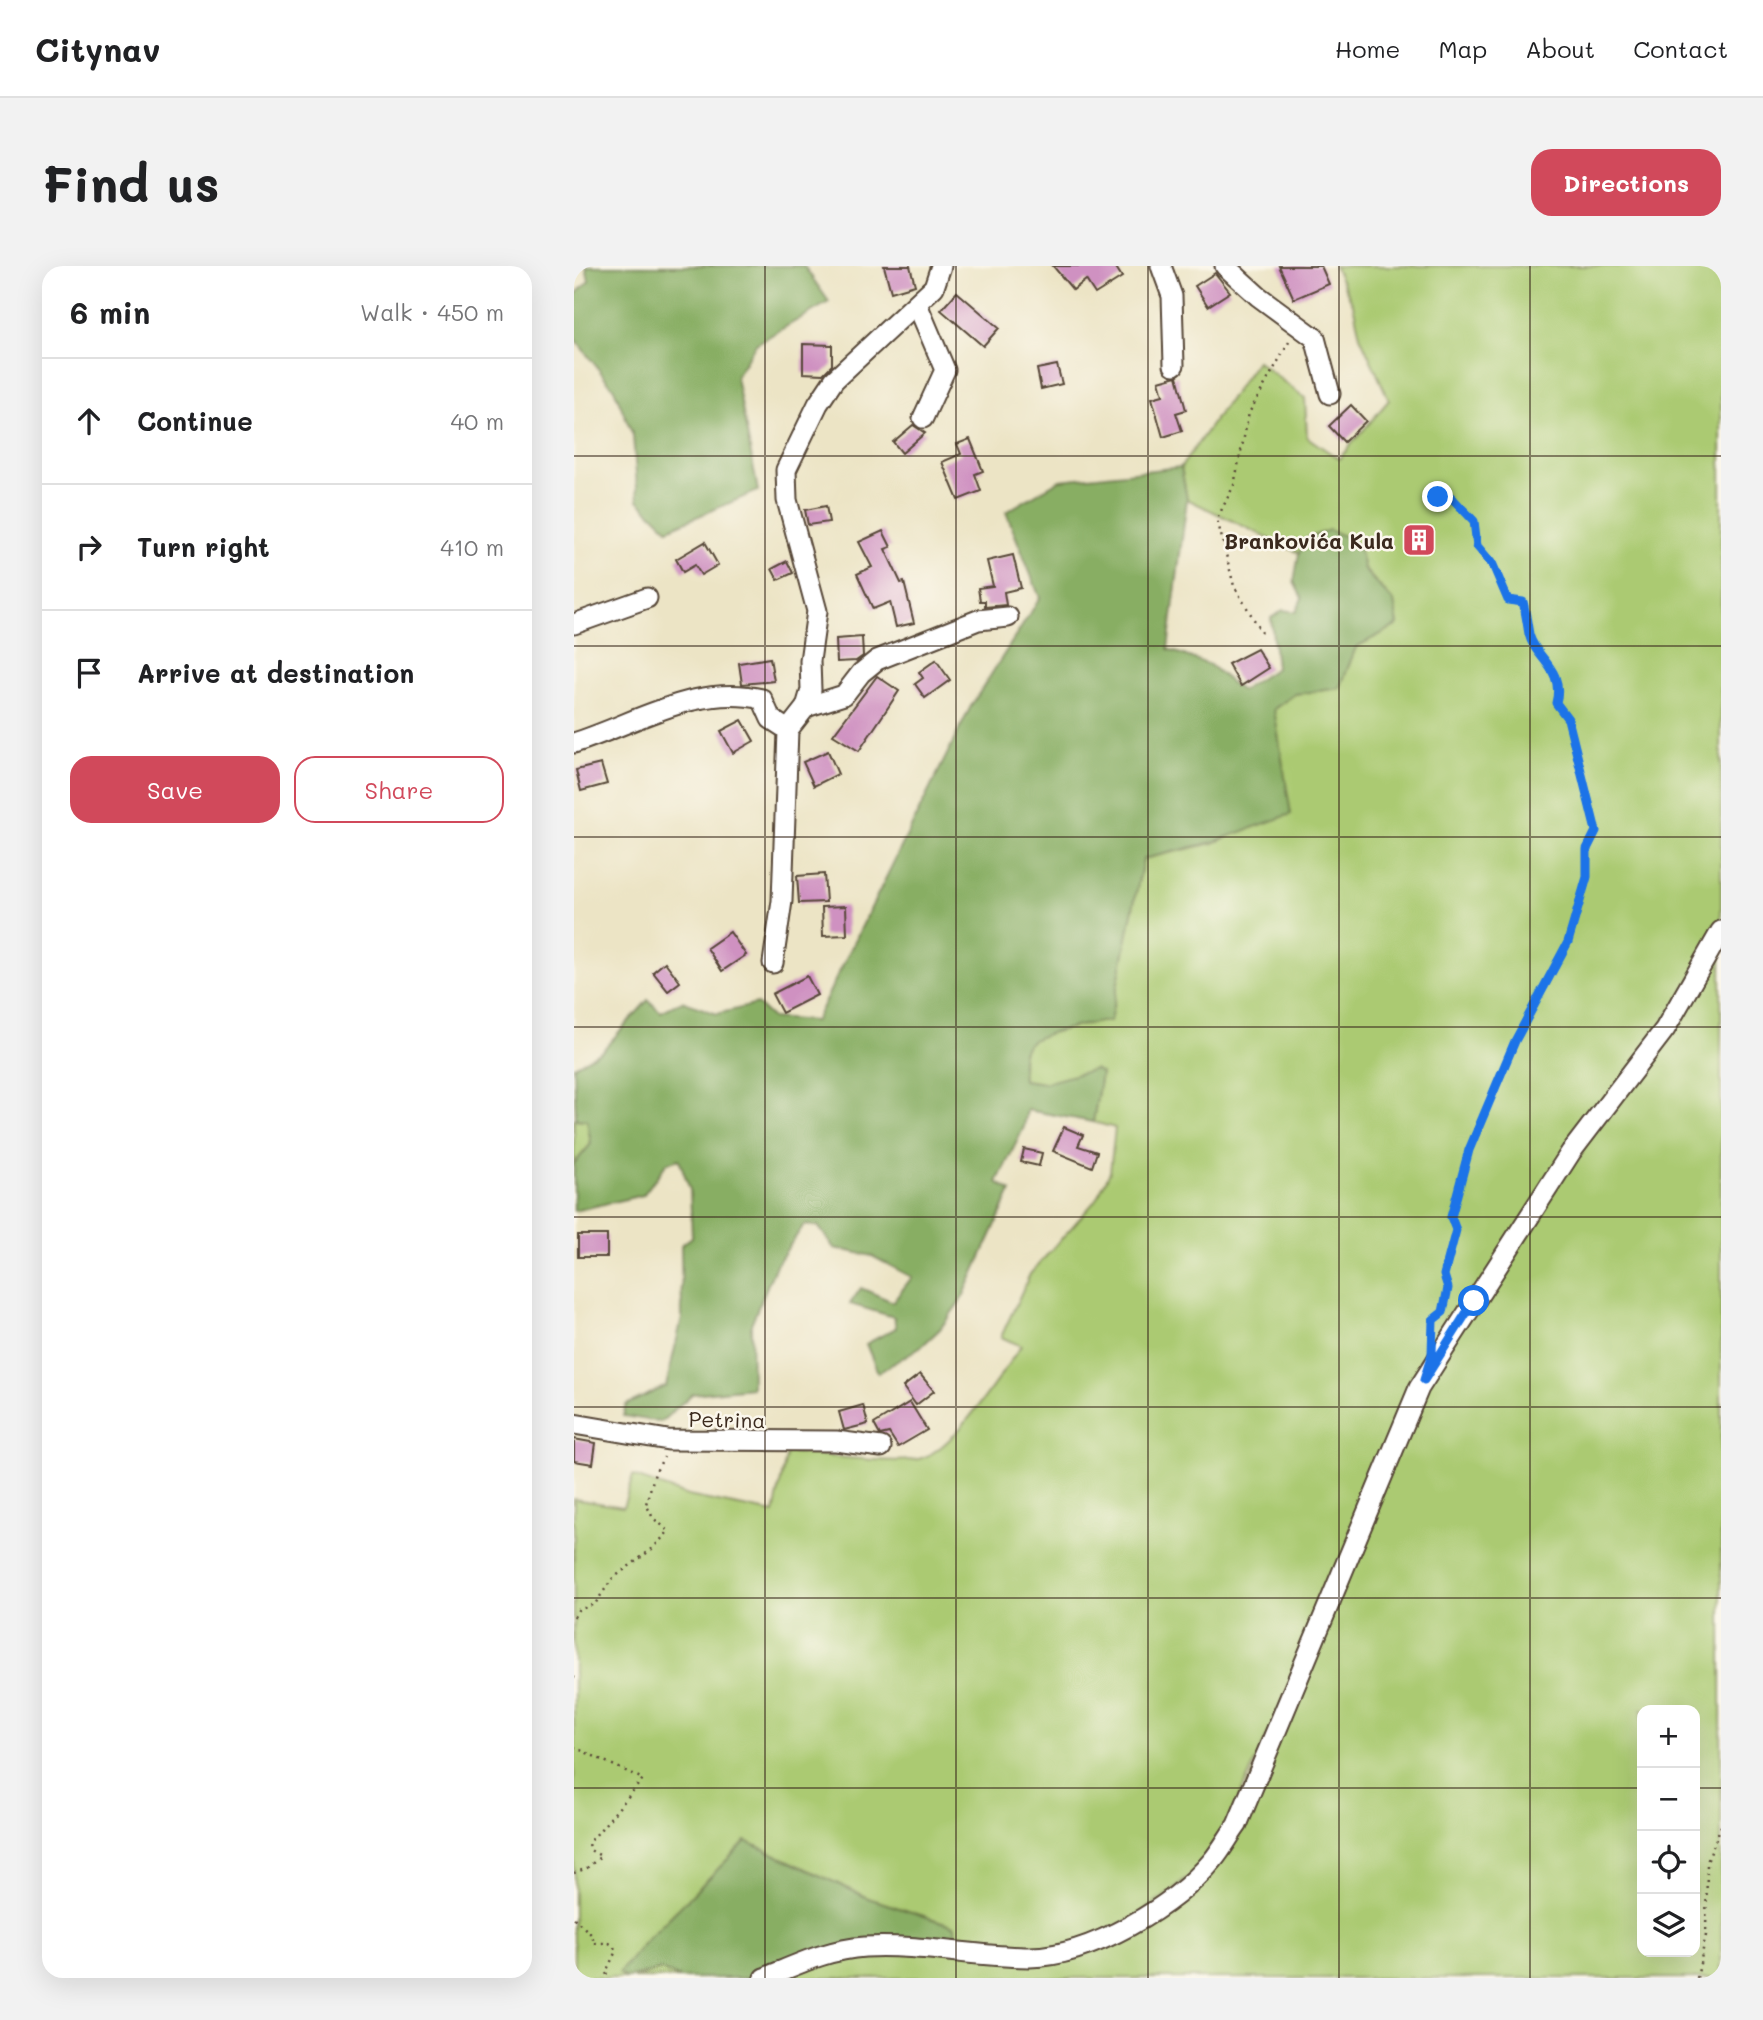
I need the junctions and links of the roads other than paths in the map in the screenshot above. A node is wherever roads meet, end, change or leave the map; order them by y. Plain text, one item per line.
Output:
1 (941, 266) edge
2 (1161, 266) edge
3 (1225, 266) edge
4 (917, 304) junction
5 (1174, 365) dead end
6 (1330, 394) dead end
7 (923, 418) dead end
8 (646, 598) dead end
9 (1008, 617) dead end
10 (574, 624) edge
11 (806, 707) junction
12 (788, 730) junction
13 (574, 743) edge
14 (1721, 931) edge
15 (773, 963) dead end
16 (574, 1424) edge
17 (881, 1447) dead end
18 (764, 1978) edge

1 - 4 street
2 - 5 street
3 - 6 street
4 - 7 street
4 - 11 street
8 - 10 street
9 - 11 street
11 - 12 street
12 - 13 street
12 - 15 street
14 - 18 street
16 - 17 street, Petrina

